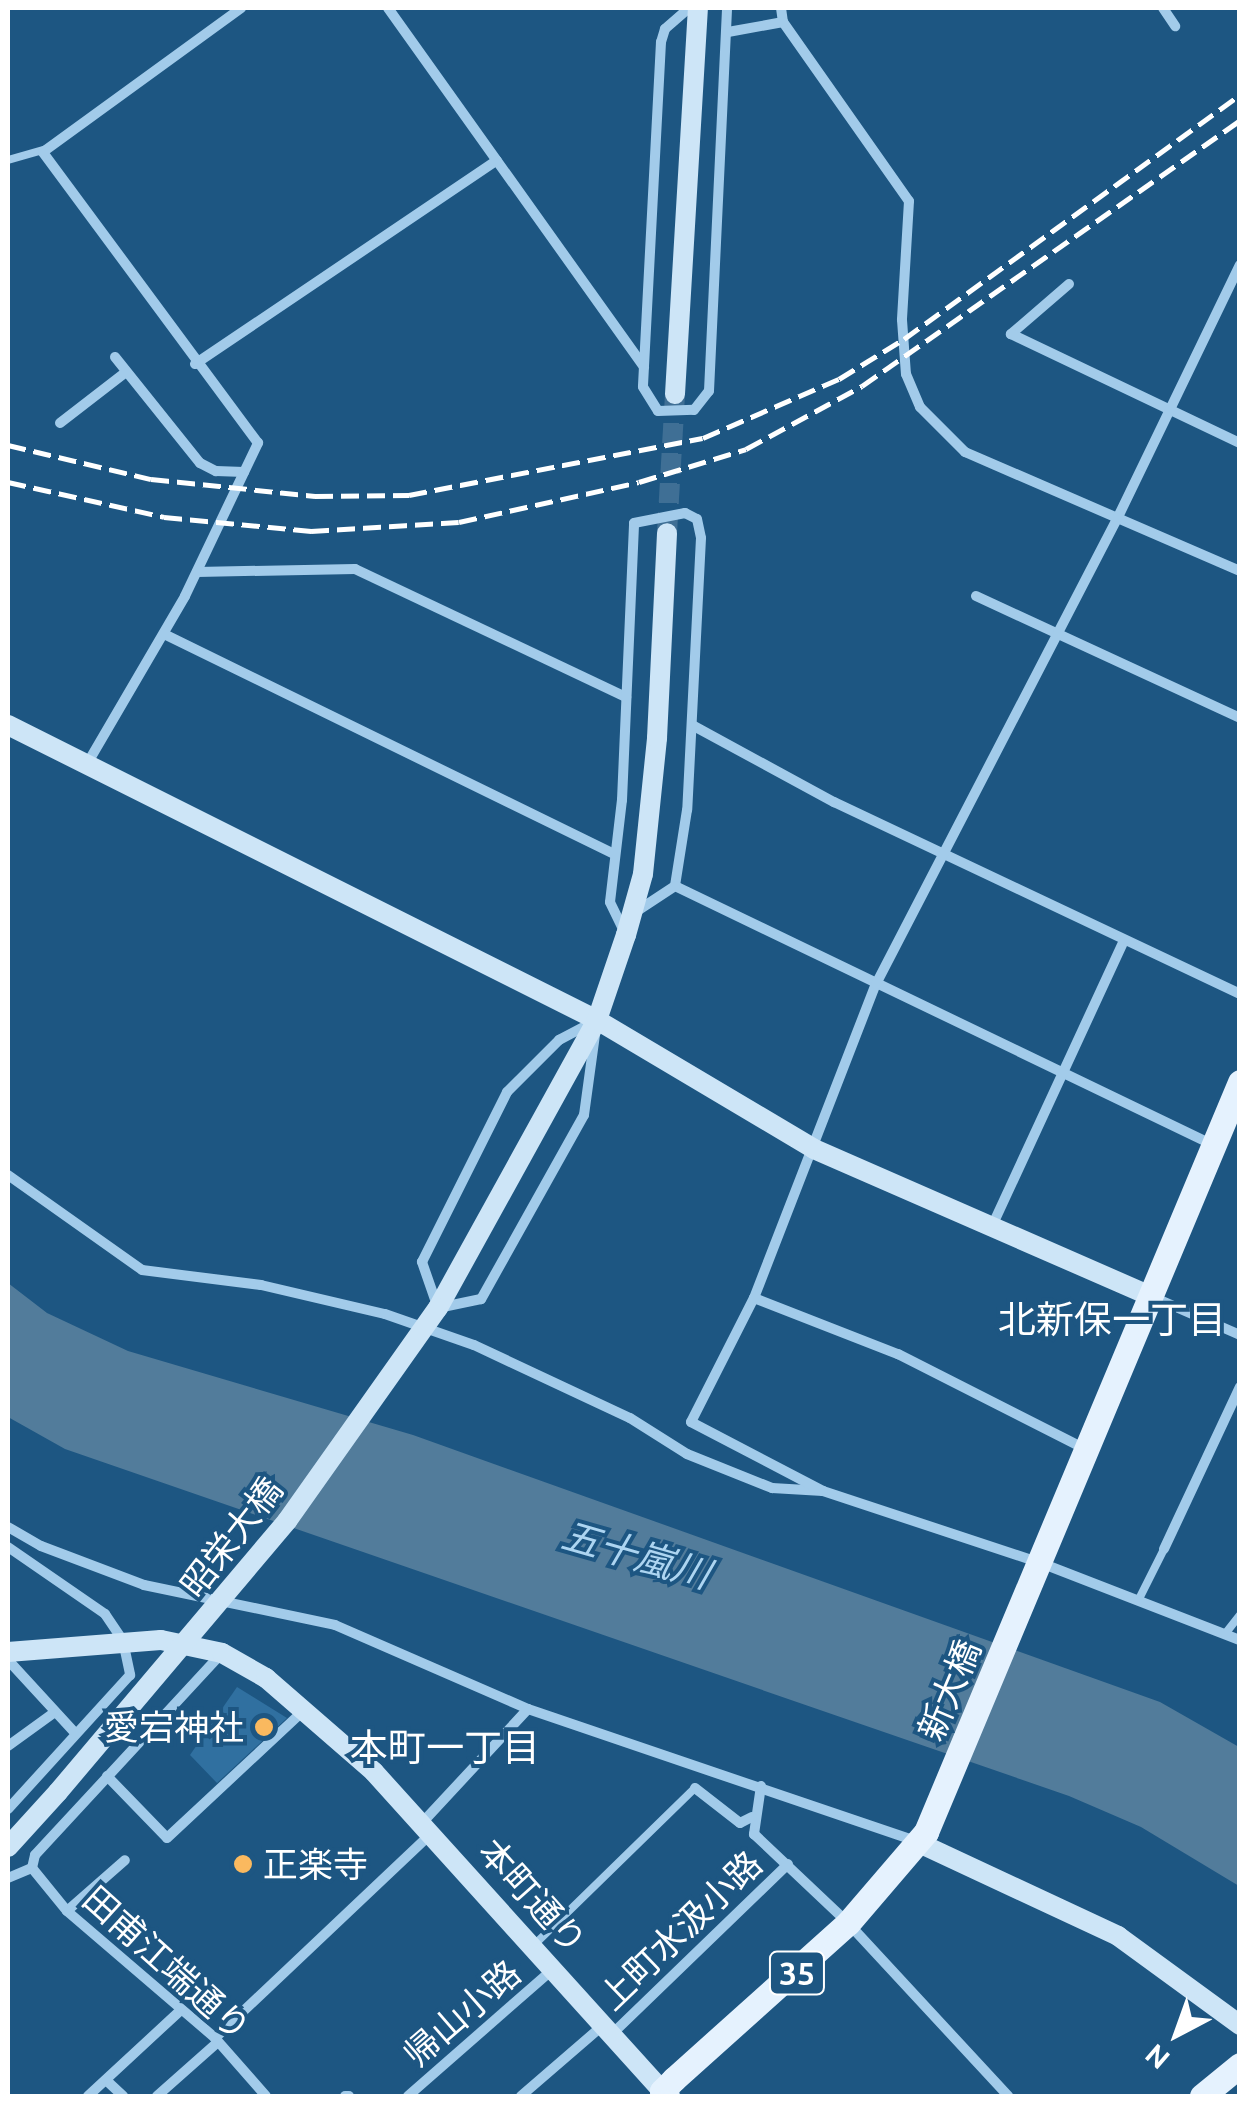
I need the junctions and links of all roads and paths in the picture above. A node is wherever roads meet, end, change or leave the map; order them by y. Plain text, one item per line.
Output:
1 (241, 8) edge
2 (388, 8) edge
3 (690, 8) edge
4 (698, 8) edge
5 (727, 8) edge
6 (782, 8) edge
7 (1162, 8) edge
8 (783, 22) junction
9 (1174, 26) dead end
10 (728, 32) junction
11 (46, 149) junction
12 (8, 160) edge
13 (498, 160) junction
14 (1240, 266) edge
15 (1070, 284) dead end
16 (114, 357) dead end
17 (194, 364) junction
18 (644, 367) junction
19 (126, 372) junction
20 (675, 394) tunnel mouth
21 (1168, 413) junction
22 (60, 424) dead end
23 (1240, 443) edge
24 (244, 472) junction
25 (1118, 517) junction
26 (667, 532) tunnel mouth
27 (1240, 571) edge
28 (197, 572) junction
29 (976, 596) dead end
30 (1054, 632) junction
31 (164, 634) junction
32 (626, 697) junction
33 (1240, 718) edge
34 (8, 725) edge
35 (692, 725) junction
36 (87, 764) junction
37 (944, 853) junction
38 (614, 854) junction
39 (675, 886) junction
40 (629, 925) junction
41 (1124, 940) junction
42 (876, 984) junction
43 (1240, 994) edge
44 (597, 1020) junction
45 (1061, 1075) junction
46 (1240, 1082) edge
47 (1212, 1144) junction
48 (814, 1150) junction
49 (8, 1174) edge
50 (993, 1224) junction
51 (1148, 1295) junction
52 (754, 1298) junction
53 (438, 1308) junction
54 (1240, 1334) edge
55 (1240, 1387) edge
56 (1088, 1451) junction
57 (823, 1491) junction
58 (8, 1526) edge
59 (8, 1547) edge
60 (1164, 1549) joint
61 (1038, 1570) junction
62 (1139, 1599) junction
63 (1240, 1615) edge
64 (1224, 1634) junction
65 (1240, 1640) edge
66 (123, 1641) junction
67 (8, 1652) edge
68 (222, 1653) junction
69 (8, 1660) edge
70 (306, 1708) junction
71 (528, 1709) junction
72 (55, 1712) junction
73 (76, 1734) junction
74 (8, 1746) edge
75 (108, 1776) junction
76 (761, 1786) junction
77 (695, 1788) joint
78 (8, 1809) edge
79 (752, 1817) junction
80 (426, 1829) junction
81 (922, 1837) junction
82 (8, 1847) edge
83 (126, 1860) dead end
84 (788, 1864) junction
85 (32, 1868) junction
86 (8, 1878) edge
87 (67, 1912) junction
88 (848, 1923) junction
89 (532, 1947) junction
90 (552, 1970) junction
91 (181, 2010) junction
92 (1240, 2026) edge
93 (606, 2031) junction
94 (216, 2040) junction
95 (1240, 2065) edge
96 (108, 2081) junction
97 (662, 2095) edge
98 (88, 2096) edge
99 (123, 2096) edge
100 (156, 2096) edge
101 (266, 2096) edge
102 (408, 2096) edge
103 (521, 2096) edge
104 (1008, 2096) edge
105 (1202, 2096) edge

1 - 11 street
2 - 13 street
3 - 18 street
4 - 20 street
5 - 10 street
6 - 8 street
7 - 9 street
8 - 10 street
8 - 25 street
10 - 18 street
11 - 12 lane
11 - 17 street
13 - 17 street
13 - 18 street
14 - 21 street
15 - 21 street
16 - 19 street
17 - 24 street
19 - 22 street
19 - 24 street
21 - 23 street
21 - 25 street
24 - 28 street
25 - 27 street
25 - 30 street
26 - 40 street, 昭栄大橋
28 - 31 street
28 - 32 street
29 - 30 street
30 - 33 street
30 - 37 street
31 - 36 street
31 - 38 street
32 - 35 street
32 - 38 street
34 - 36 street
35 - 37 street
35 - 39 street
36 - 44 street
37 - 41 street
37 - 42 street
38 - 40 street
39 - 40 street
39 - 42 street
40 - 44 street, 昭栄大橋
41 - 43 street
41 - 45 street
42 - 45 street
42 - 48 street
44 - 48 street
44 - 53 street, 昭栄大橋
44 - 53 street
44 - 53 street
45 - 47 street
45 - 50 street
46 - 47 main road, 35
47 - 51 main road, 35
48 - 50 street
48 - 52 street
49 - 57 street
50 - 51 street
51 - 54 street
51 - 56 main road, 35
52 - 56 street
52 - 57 street
53 - 82 street, 昭栄大橋, bridge
55 - 60 street
56 - 61 main road, 35
57 - 61 street
58 - 71 street
59 - 66 street
60 - 62 lane
61 - 62 street
61 - 81 main road, 新大橋 / 35
62 - 64 street
63 - 64 lane
64 - 65 street
66 - 67 street
66 - 68 street
66 - 73 street
68 - 70 street, 本町通り
68 - 75 street
69 - 72 street
70 - 75 street
70 - 80 street, 本町通り
71 - 76 street
71 - 80 street
72 - 73 street
72 - 74 street
73 - 78 street
75 - 85 street
76 - 79 street
76 - 81 street
77 - 79 street
77 - 89 lane
79 - 84 street
80 - 89 street, 本町通り
80 - 94 street
81 - 88 main road, 35
81 - 92 street
83 - 87 street
84 - 88 street
84 - 93 street, 上町水汲小路
85 - 86 street
85 - 87 street, 田甫江端通り
87 - 91 street, 田甫江端通り
88 - 97 main road, 35
88 - 104 street
89 - 90 street, 本町通り
90 - 93 street, 本町通り
90 - 102 street, 帰山小路
91 - 94 street, 田甫江端通り
91 - 96 street
93 - 97 street, 本町通り
93 - 103 street, 上町水汲小路
94 - 100 street
94 - 101 street, 田甫江端通り
95 - 105 main road
96 - 98 street
96 - 99 street

